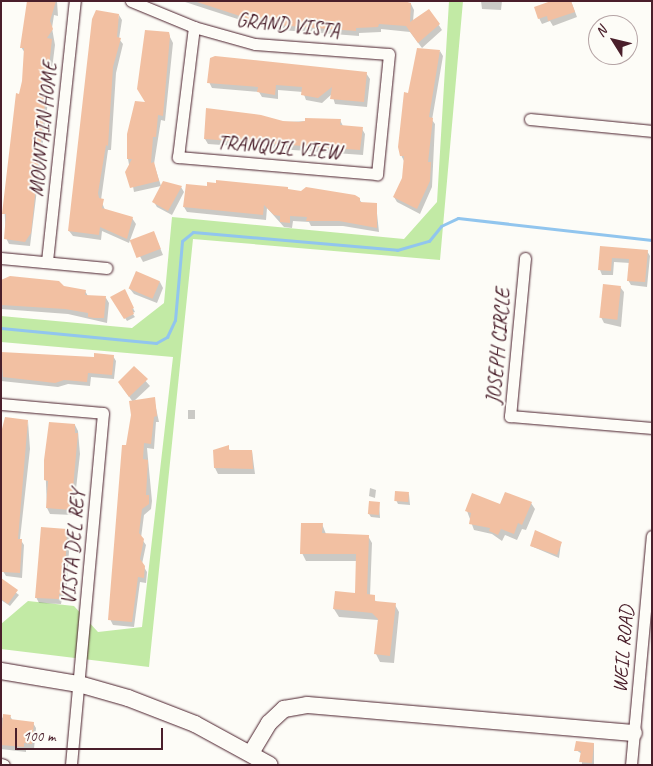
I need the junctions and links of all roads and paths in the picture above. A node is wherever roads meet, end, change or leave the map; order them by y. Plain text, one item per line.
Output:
1 (75, 1) edge
2 (131, 1) edge
3 (194, 27) junction
4 (530, 119) dead end
5 (652, 132) edge
6 (377, 174) joint
7 (1, 258) edge
8 (525, 258) dead end
9 (48, 261) junction
10 (107, 268) dead end
11 (1, 404) edge
12 (652, 428) edge
13 (652, 536) edge
14 (1, 671) edge
15 (79, 684) junction
16 (634, 734) junction
17 (251, 753) junction
18 (71, 765) edge
19 (270, 765) edge
20 (631, 765) edge

1 - 9 street, MOUNTAIN HOME
2 - 3 street, GRAND VISTA
3 - 6 street, GRAND VISTA
3 - 6 street, TRANQUIL VIEW
4 - 5 street
7 - 9 street
8 - 12 street, JOSEPH CIRCLE
9 - 10 street
11 - 15 street, VISTA DEL REY
13 - 16 street, WEIL ROAD
14 - 15 main road
15 - 17 main road
15 - 18 street, VISTA DEL REY
16 - 17 main road
16 - 20 street, WEIL ROAD
17 - 19 main road

